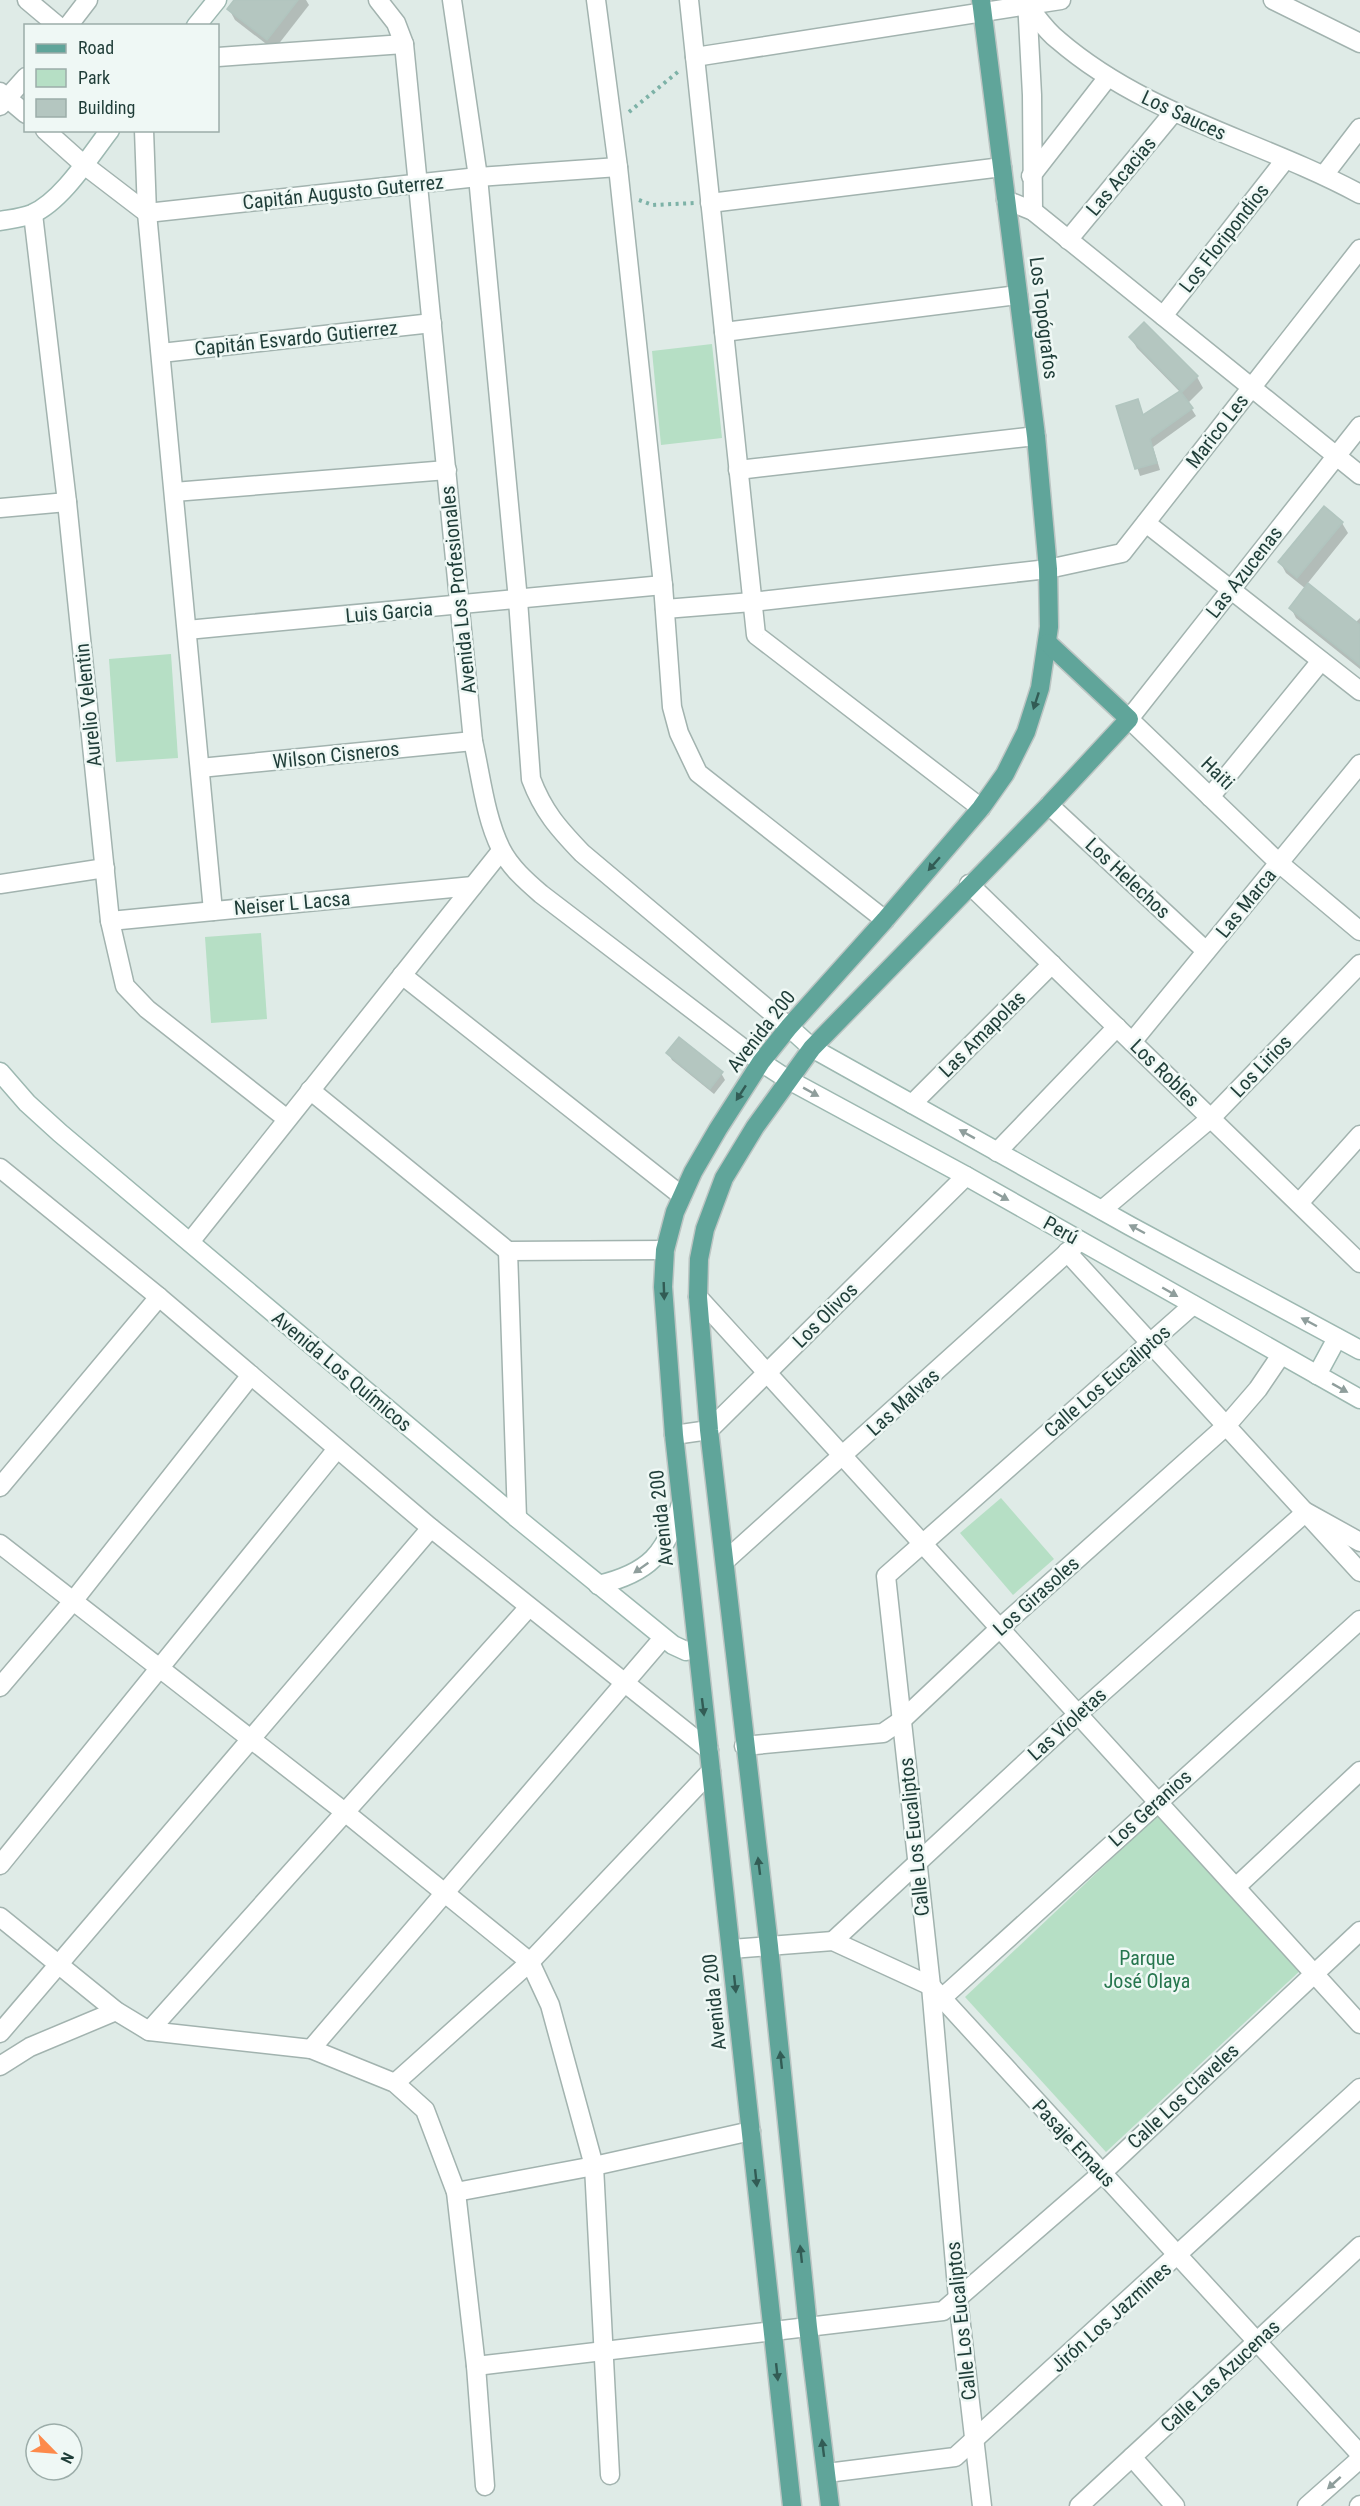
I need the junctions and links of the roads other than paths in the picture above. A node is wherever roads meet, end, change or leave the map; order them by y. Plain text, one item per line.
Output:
1 (27, 0) edge
2 (88, 0) edge
3 (217, 0) edge
4 (378, 0) edge
5 (452, 0) edge
6 (596, 0) edge
7 (689, 0) edge
8 (1061, 0) edge
9 (1273, 0) edge
10 (1027, 3) edge
11 (981, 7) edge
12 (56, 24) edge
13 (70, 24) edge
14 (198, 24) edge
15 (1360, 43) edge
16 (404, 45) junction
17 (219, 57) edge
18 (695, 57) junction
19 (1108, 77) junction
20 (24, 79) edge
21 (3, 99) edge
22 (24, 113) edge
23 (1173, 113) junction
24 (1360, 128) edge
25 (47, 132) edge
26 (108, 132) edge
27 (144, 132) edge
28 (1285, 160) junction
29 (83, 164) junction
30 (618, 167) junction
31 (1002, 167) junction
32 (1324, 175) junction
33 (1031, 176) junction
34 (478, 177) junction
35 (419, 183) junction
36 (1360, 194) edge
37 (1006, 200) junction
38 (710, 203) junction
39 (1033, 211) junction
40 (147, 213) junction
41 (33, 214) junction
42 (0, 221) edge
43 (1068, 240) junction
44 (1360, 249) edge
45 (1018, 295) junction
46 (1163, 316) junction
47 (432, 323) junction
48 (724, 332) junction
49 (161, 353) junction
50 (1251, 388) junction
51 (1360, 426) edge
52 (1036, 436) junction
53 (1336, 457) junction
54 (447, 470) junction
55 (738, 470) junction
56 (1360, 475) edge
57 (174, 492) junction
58 (67, 502) junction
59 (0, 508) edge
60 (1146, 523) junction
61 (1048, 569) junction
62 (663, 585) junction
63 (1231, 590) junction
64 (518, 600) junction
65 (752, 602) junction
66 (460, 606) junction
67 (665, 609) junction
68 (187, 630) junction
69 (1048, 644) junction
70 (1321, 661) junction
71 (1360, 691) edge
72 (1129, 719) junction
73 (473, 741) junction
74 (1360, 764) edge
75 (200, 768) junction
76 (1210, 797) junction
77 (1049, 805) junction
78 (981, 808) junction
79 (501, 851) junction
80 (1279, 863) junction
81 (105, 868) junction
82 (0, 884) edge
83 (969, 884) junction
84 (473, 886) junction
85 (213, 911) junction
86 (885, 920) junction
87 (110, 921) junction
88 (1360, 931) edge
89 (1206, 951) junction
90 (1052, 964) junction
91 (1360, 964) edge
92 (402, 975) junction
93 (789, 1027) junction
94 (1117, 1027) junction
95 (1132, 1042) junction
96 (812, 1047) junction
97 (761, 1062) junction
98 (0, 1072) edge
99 (787, 1079) junction
100 (310, 1090) junction
101 (912, 1104) junction
102 (1211, 1118) junction
103 (287, 1119) junction
104 (1360, 1135) edge
105 (998, 1152) junction
106 (0, 1168) edge
107 (966, 1176) junction
108 (682, 1196) junction
109 (1299, 1203) junction
110 (1102, 1210) junction
111 (190, 1242) junction
112 (1073, 1246) junction
113 (665, 1250) junction
114 (508, 1251) junction
115 (1360, 1263) edge
116 (159, 1297) junction
117 (698, 1297) junction
118 (1193, 1305) junction
119 (1337, 1338) junction
120 (1150, 1343) junction
121 (1360, 1350) edge
122 (1281, 1355) junction
123 (768, 1372) junction
124 (251, 1375) junction
125 (1317, 1375) junction
126 (1360, 1399) edge
127 (1226, 1426) junction
128 (709, 1430) junction
129 (674, 1435) junction
130 (337, 1449) junction
131 (844, 1455) junction
132 (0, 1487) edge
133 (682, 1502) junction
134 (1306, 1512) junction
135 (516, 1518) junction
136 (431, 1528) junction
137 (1360, 1542) edge
138 (923, 1543) junction
139 (0, 1544) edge
140 (725, 1561) junction
141 (1360, 1572) edge
142 (598, 1585) junction
143 (74, 1600) junction
144 (529, 1606) junction
145 (1360, 1620) edge
146 (1001, 1628) junction
147 (663, 1638) junction
148 (696, 1649) junction
149 (159, 1668) junction
150 (624, 1683) junction
151 (0, 1688) edge
152 (1079, 1713) junction
153 (902, 1720) junction
154 (252, 1739) junction
155 (744, 1746) junction
156 (709, 1750) junction
157 (711, 1771) junction
158 (1360, 1771) edge
159 (1158, 1801) junction
160 (346, 1813) junction
161 (917, 1862) junction
162 (0, 1865) edge
163 (1236, 1887) junction
164 (444, 1894) junction
165 (0, 1917) edge
166 (1360, 1931) edge
167 (832, 1941) junction
168 (769, 1946) junction
169 (731, 1949) junction
170 (530, 1962) junction
171 (59, 1965) junction
172 (1314, 1973) junction
173 (936, 1992) junction
174 (116, 2011) junction
175 (1360, 2024) edge
176 (149, 2031) junction
177 (0, 2033) edge
178 (311, 2049) junction
179 (0, 2067) edge
180 (395, 2083) junction
181 (1360, 2088) edge
182 (751, 2131) junction
183 (594, 2166) junction
184 (1102, 2173) junction
185 (456, 2192) junction
186 (1360, 2246) edge
187 (1178, 2256) junction
188 (957, 2299) junction
189 (808, 2326) junction
190 (772, 2331) junction
191 (1257, 2342) junction
192 (604, 2351) junction
193 (476, 2366) junction
194 (975, 2442) junction
195 (1360, 2454) edge
196 (1132, 2457) junction
197 (1360, 2459) edge
198 (827, 2473) junction
199 (610, 2475) dead end
200 (484, 2486) dead end
201 (792, 2506) edge
202 (830, 2506) edge
203 (982, 2506) edge
204 (1079, 2506) edge
205 (1175, 2506) edge
206 (1307, 2506) edge

1 - 12 street
2 - 13 street
3 - 14 street
4 - 16 street, Avenida Los Profesionales
5 - 34 street
6 - 30 street
7 - 18 street
8 - 10 street
9 - 15 street
10 - 11 street
10 - 19 street, Los Sauces
10 - 33 street
11 - 18 street
11 - 31 main road, Los Topógrafos
16 - 17 street
16 - 35 street, Avenida Los Profesionales
18 - 38 street
19 - 23 street, Los Sauces
19 - 33 street
20 - 21 street
21 - 22 street
23 - 28 street, Los Sauces
23 - 43 street, Las Acacias
24 - 32 street
25 - 29 street
26 - 29 street
27 - 40 street
28 - 32 street, Los Sauces
28 - 46 street, Los Floripondios
29 - 40 street
29 - 41 street
30 - 34 street, Capitán Augusto Guterrez
30 - 62 street
31 - 37 main road, Los Topógrafos
31 - 38 street
32 - 36 street, Los Sauces
33 - 39 street
34 - 35 street, Capitán Augusto Guterrez
34 - 64 street
35 - 40 street, Capitán Augusto Guterrez
35 - 47 street, Avenida Los Profesionales
37 - 39 street
37 - 45 main road, Los Topógrafos
38 - 48 street
39 - 43 street
40 - 49 street
41 - 42 street
41 - 58 street, Aurelio Velentin
43 - 46 street
44 - 50 street, Marico Les
45 - 48 street
45 - 52 main road, Los Topógrafos
46 - 50 street
47 - 49 street, Capitán Esvardo Gutierrez
47 - 54 street, Avenida Los Profesionales
48 - 55 street
49 - 57 street
50 - 53 street
50 - 60 street, Marico Les
51 - 53 street, Las Azucenas
52 - 55 street
52 - 61 main road, Los Topógrafos
53 - 56 street
53 - 63 street, Las Azucenas
54 - 57 street
54 - 66 street, Avenida Los Profesionales
55 - 65 street
57 - 68 street
58 - 59 street
58 - 81 street, Aurelio Velentin
60 - 61 street, Marico Les
60 - 63 street
61 - 65 street, Marico Les
61 - 69 main road, Los Topógrafos
62 - 64 street, Luis Garcia
62 - 67 street
63 - 70 street
63 - 72 street, Las Azucenas
64 - 66 street, Luis Garcia
64 - 93 street
65 - 67 street, Marico Les
65 - 78 street
66 - 68 street, Luis Garcia
66 - 73 street, Avenida Los Profesionales
67 - 86 street
68 - 75 street
69 - 72 main road, Haiti
69 -> 78 main road, Avenida 200
70 - 71 street
70 - 76 street
72 - 76 street, Haiti
72 - 77 main road
73 - 75 street, Wilson Cisneros
73 - 79 street, Avenida Los Profesionales
74 - 80 street, Las Marca
75 - 85 street
76 - 80 street, Haiti
77 - 83 main road
77 - 89 street, Los Helechos
78 -> 86 main road, Avenida 200
79 - 84 street
79 - 97 street, Avenida Los Profesionales
80 - 88 street, Haiti
80 - 89 street, Las Marca
81 - 82 street
81 - 87 street, Aurelio Velentin
83 - 90 street, Los Robles
83 - 96 main road
84 - 85 street, Neiser L Lacsa
84 - 92 street
85 - 87 street, Neiser L Lacsa
86 - 93 main road, Avenida 200
87 - 103 street, Aurelio Velentin
89 - 95 street, Las Marca
90 - 94 street, Los Robles
90 - 101 street, Las Amapolas
91 - 102 street, Los Lirios
92 - 100 street
92 - 108 street
93 - 96 street, Perú
93 - 97 main road, Avenida 200
94 - 95 street, Los Robles
94 - 105 street
95 - 102 street, Los Robles
96 - 99 main road
96 - 101 street, Perú
97 - 99 street, Perú
97 -> 108 main road, Avenida 200
98 - 111 street, Avenida Los Químicos
99 -> 107 street, Perú
99 - 117 main road
100 - 103 street
100 - 114 street
105 -> 101 street, Perú
102 - 109 street, Los Robles
102 - 110 street, Los Lirios
103 - 111 street
104 - 109 street
105 - 110 street, Perú
106 - 116 street
107 -> 112 street, Perú
107 - 123 street, Los Olivos
108 - 113 main road, Avenida 200
109 - 115 street, Los Robles
119 -> 110 street, Perú
111 - 135 street, Avenida Los Químicos
112 -> 118 street, Perú
112 - 120 street
112 - 131 street, Las Malvas
113 - 114 street
113 -> 129 main road, Avenida 200
114 - 135 street
116 - 124 street
116 - 132 street
117 - 123 street
117 - 128 main road
118 - 120 street, Calle Los Eucaliptos
118 - 122 street, Perú
119 - 121 street, Perú
119 - 125 street
120 - 127 street
120 - 138 street, Calle Los Eucaliptos
122 - 125 street, Perú
122 - 127 street, Los Girasoles
123 - 128 street, Los Olivos
123 - 131 street
124 - 130 street
124 - 143 street
125 -> 126 street, Perú
127 - 134 street
127 - 146 street, Los Girasoles
128 - 129 street
128 - 140 main road
129 - 133 main road, Avenida 200
130 - 136 street
130 - 149 street
131 - 138 street
131 - 140 street, Las Malvas
133 -> 142 street
133 - 148 main road, Avenida 200
134 - 137 street
134 - 141 street
134 - 152 street, Las Violetas
135 - 142 street, Avenida Los Químicos
136 - 144 street
136 - 154 street
138 - 146 street
138 - 153 street, Calle Los Eucaliptos
139 - 143 street
140 - 155 main road
142 - 147 street, Avenida Los Químicos
143 - 149 street
143 - 151 street
144 - 150 street
144 - 160 street
145 - 159 street, Los Geranios
146 - 152 street
146 - 153 street, Los Girasoles
147 - 148 street, Avenida Los Químicos
147 - 150 street
148 -> 156 main road, Avenida 200
149 - 154 street
149 - 162 street
150 - 156 street
150 - 164 street
152 - 159 street
152 - 161 street, Las Violetas
153 - 155 street, Los Girasoles
153 - 161 street, Calle Los Eucaliptos
154 - 160 street
154 - 171 street
168 -> 155 main road
156 - 157 main road, Avenida 200
157 - 169 main road, Avenida 200
157 - 170 street
158 - 163 street
159 - 163 street
159 - 173 street, Los Geranios
160 - 164 street
160 - 176 street
161 - 167 street, Las Violetas
161 - 173 street, Calle Los Eucaliptos
163 - 172 street
164 - 170 street
164 - 178 street
165 - 171 street
166 - 172 street, Calle Los Claveles
167 - 168 street, Pasaje Emaus
167 - 173 street, Pasaje Emaus
168 - 169 street, Pasaje Emaus
189 -> 168 main road
169 -> 182 main road, Avenida 200
170 - 180 street
170 - 183 street
171 - 174 street
171 - 177 street
172 - 175 street
172 - 184 street, Calle Los Claveles
173 - 184 street, Pasaje Emaus
173 - 188 street, Calle Los Eucaliptos
174 - 176 street
174 - 179 street
176 - 178 street
178 - 180 street
180 - 185 street
181 - 187 street, Jirón Los Jazmines
182 - 183 street
182 -> 190 main road, Avenida 200
183 - 185 street
183 - 192 street
184 - 187 street, Pasaje Emaus
184 - 188 street, Calle Los Claveles
185 - 193 street
186 - 191 street, Calle Las Azucenas
187 - 191 street, Pasaje Emaus
187 - 194 street, Jirón Los Jazmines
188 - 189 street, Calle Los Claveles
188 - 194 street, Calle Los Eucaliptos
189 - 190 street, Calle Los Claveles
198 -> 189 main road
190 - 192 street, Calle Los Claveles
190 -> 201 main road, Avenida 200
191 - 195 street, Pasaje Emaus
191 - 196 street, Calle Las Azucenas
192 - 193 street, Calle Los Claveles
192 - 199 street
193 - 200 street
194 - 198 street, Jirón Los Jazmines
194 - 203 street, Calle Los Eucaliptos
196 - 204 street, Calle Las Azucenas
196 - 205 street
197 -> 206 street
198 - 202 main road

